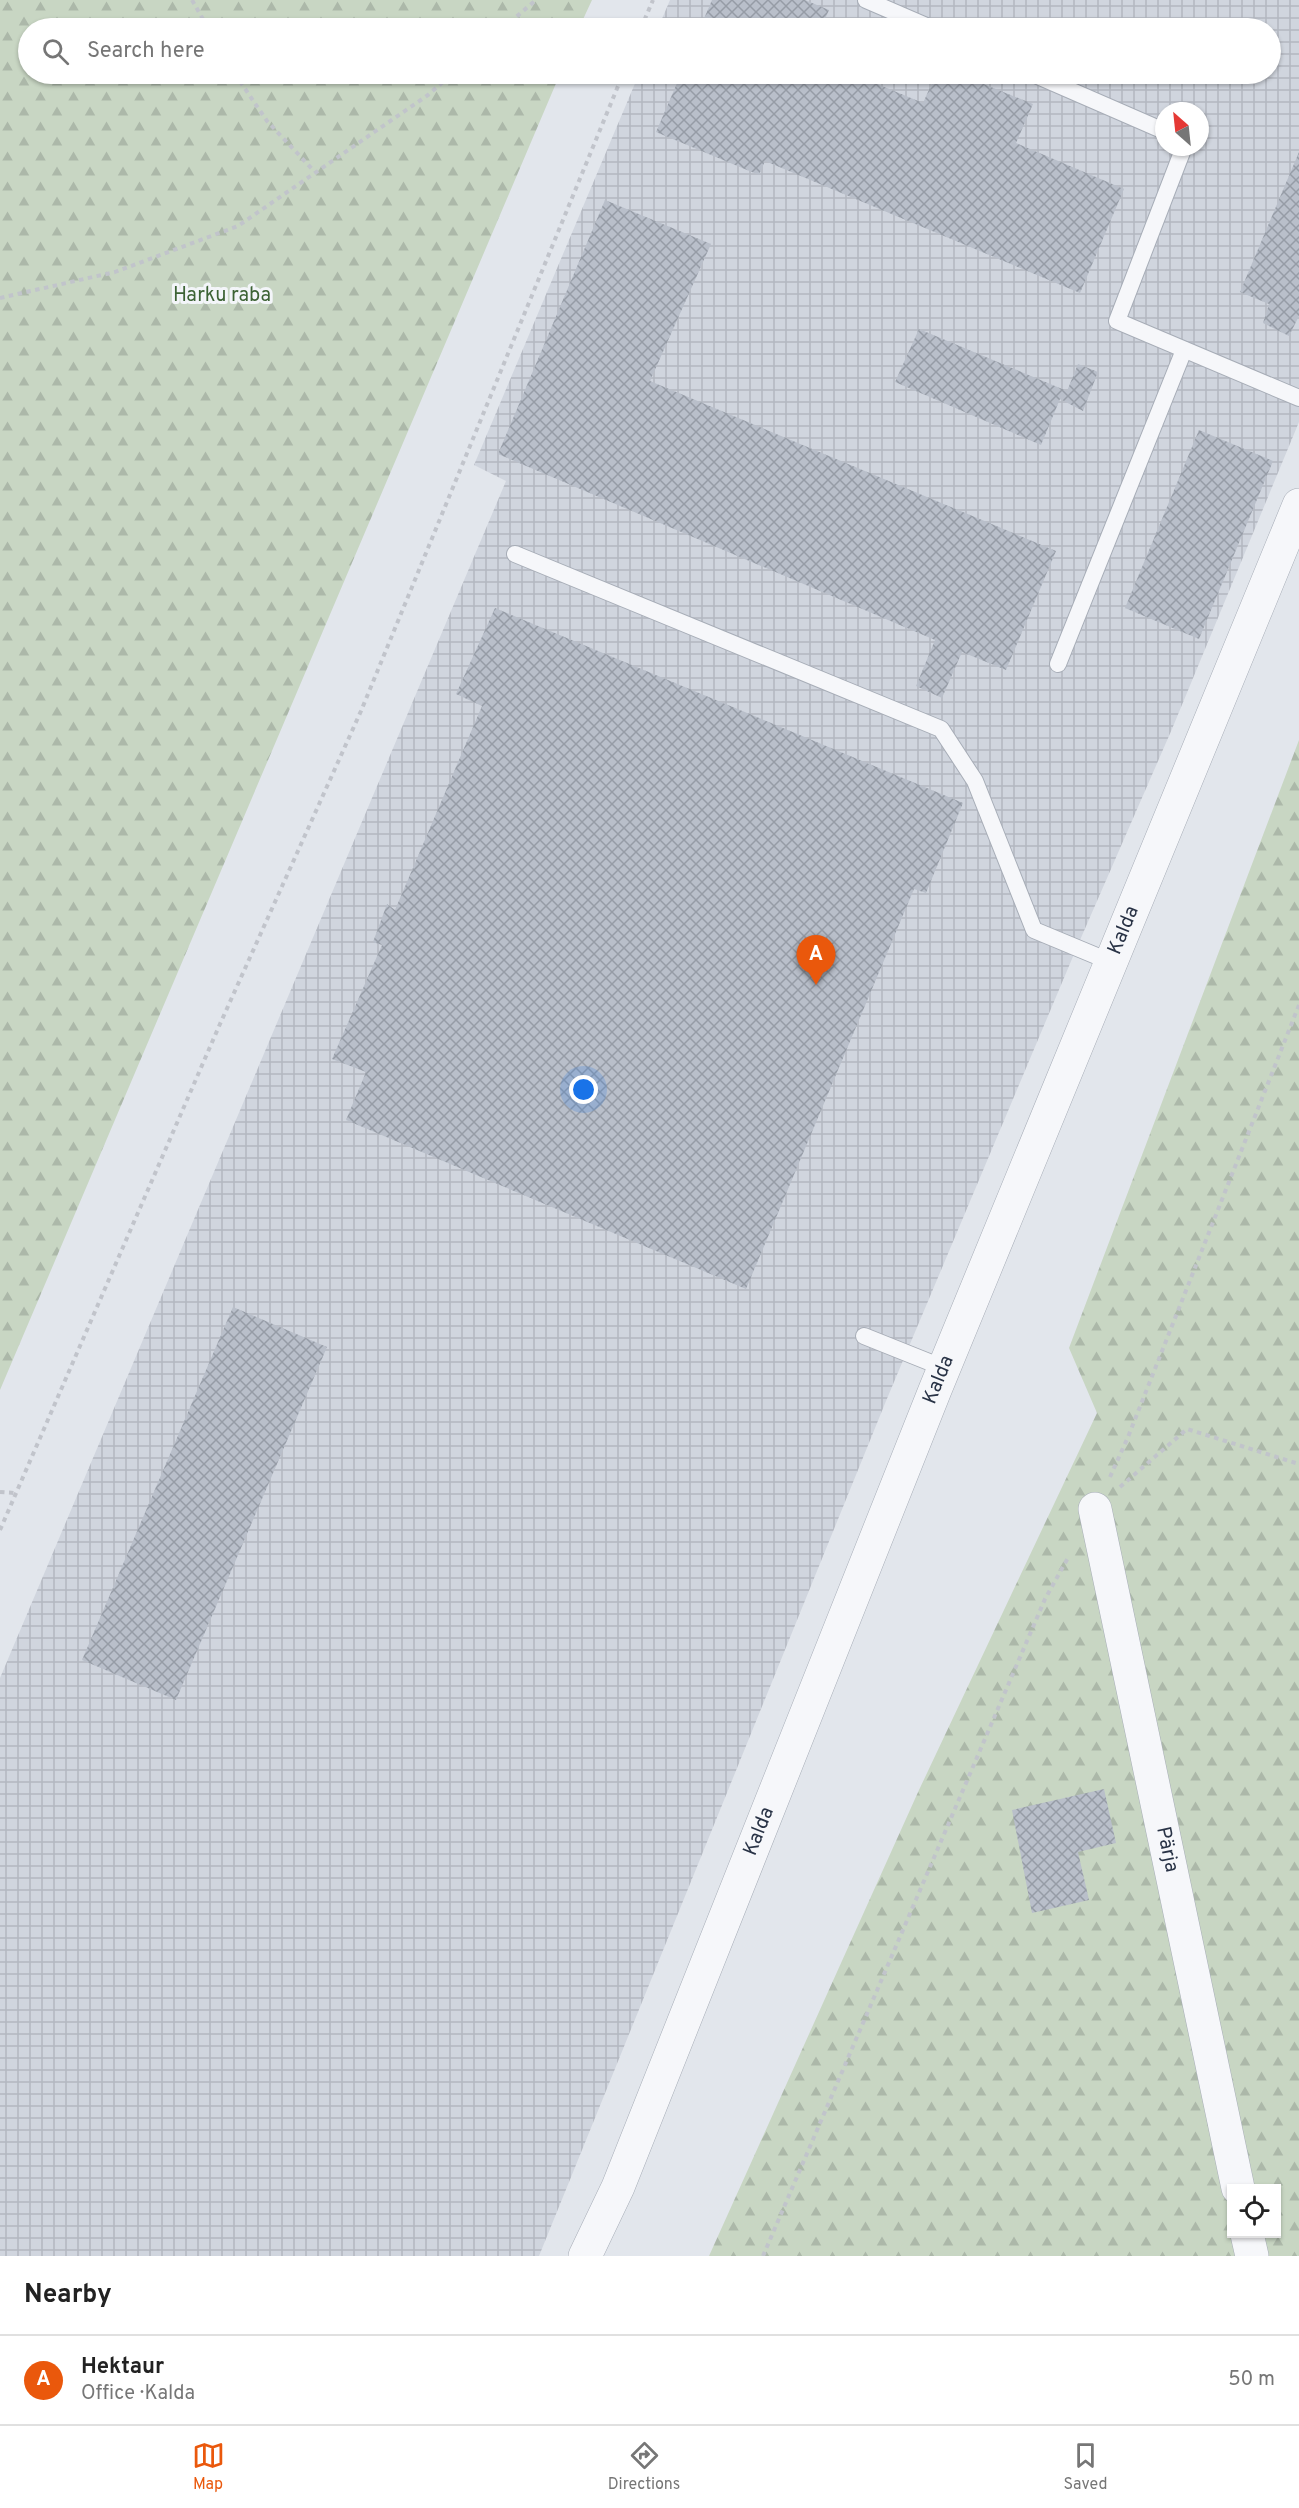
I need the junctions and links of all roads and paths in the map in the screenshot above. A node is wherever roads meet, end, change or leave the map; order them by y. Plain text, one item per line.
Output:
1 (192, 0) edge
2 (536, 0) edge
3 (653, 0) edge
4 (866, 0) edge
5 (202, 18) edge
6 (515, 18) edge
7 (645, 18) edge
8 (908, 18) edge
9 (242, 84) edge
10 (440, 84) edge
11 (619, 84) edge
12 (1056, 84) edge
13 (1155, 127) edge
14 (1181, 156) edge
15 (314, 171) junction
16 (0, 298) edge
17 (1184, 350) junction
18 (1299, 398) edge
19 (1299, 505) edge
20 (515, 554) dead end
21 (1058, 664) dead end
22 (1111, 962) junction
23 (1299, 1005) edge
24 (864, 1336) dead end
25 (944, 1368) junction
26 (1299, 1464) edge
27 (0, 1492) edge
28 (15, 1493) junction
29 (1095, 1509) junction
30 (0, 1530) edge
31 (1237, 2184) edge
32 (1248, 2238) edge
33 (585, 2256) edge
34 (763, 2256) edge
35 (1252, 2256) edge

1 - 5 path
2 - 6 path
3 - 7 path
4 - 8 lane
9 - 15 path
10 - 15 path
11 - 28 path
12 - 13 lane
14 - 17 lane
15 - 16 path
17 - 18 lane
17 - 21 lane
19 - 22 street, Kalda
20 - 22 lane
22 - 25 street, Kalda
23 - 29 path
24 - 25 lane
25 - 33 street, Kalda
26 - 29 path
27 - 28 path
28 - 30 path
29 - 31 street, Pärja
29 - 34 path
32 - 35 street

